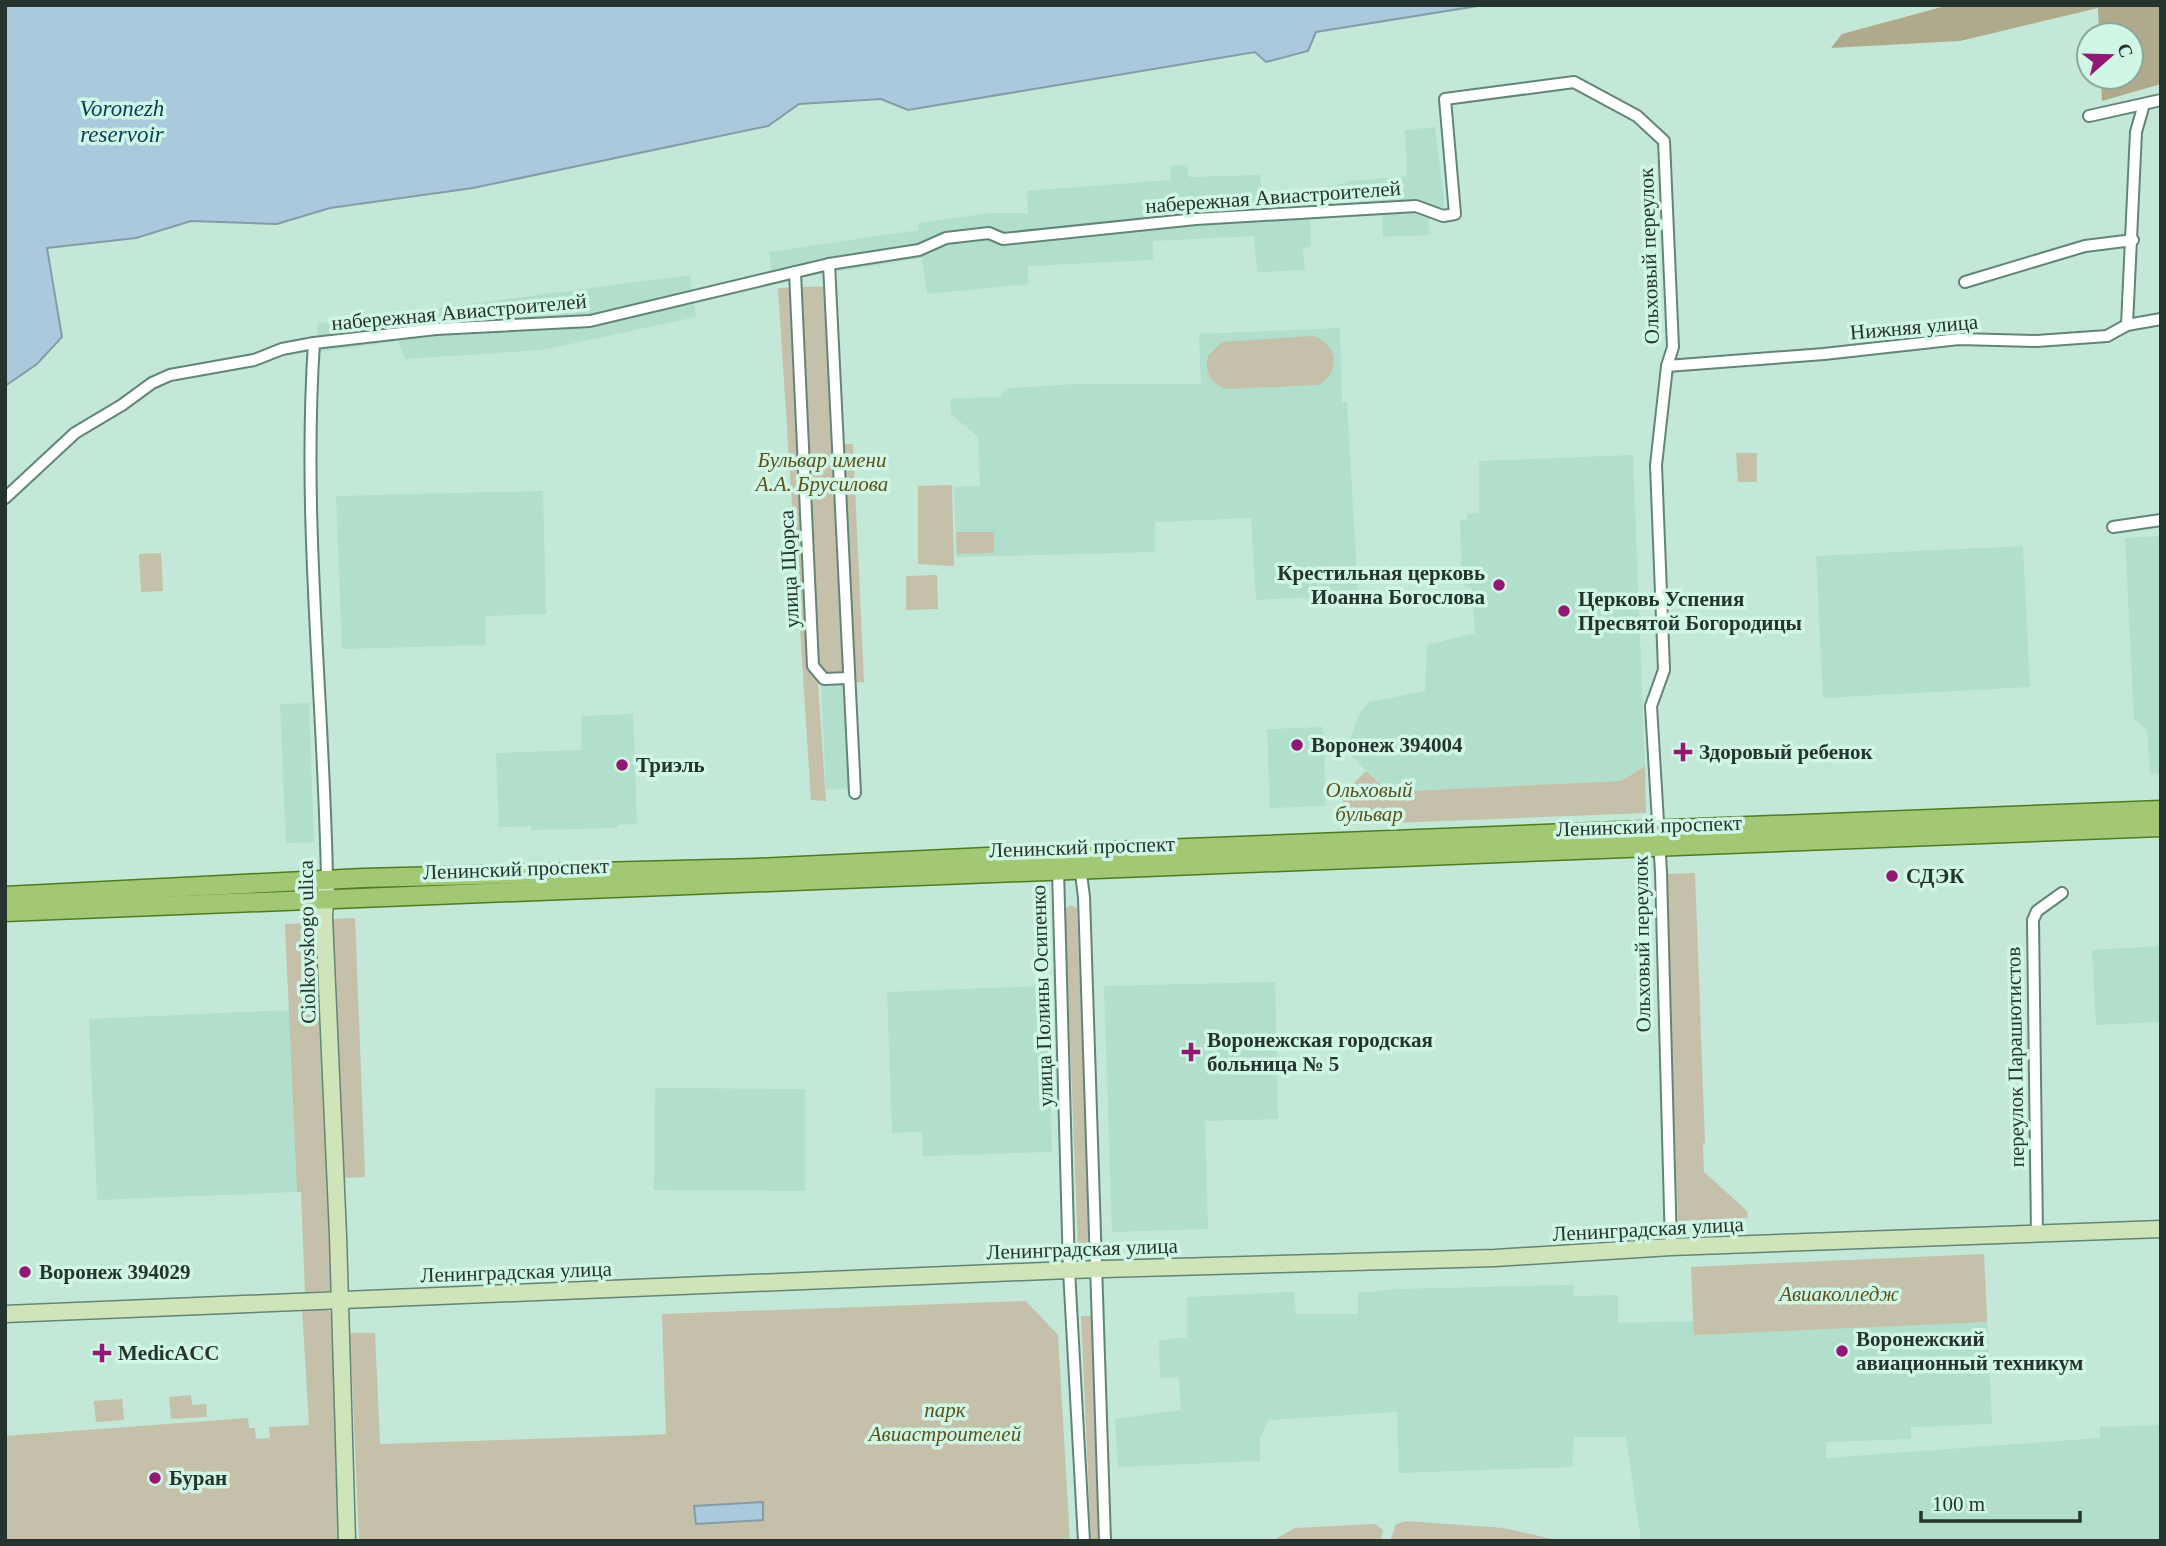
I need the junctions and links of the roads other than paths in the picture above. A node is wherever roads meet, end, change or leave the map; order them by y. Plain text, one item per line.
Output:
1 (2161, 100) edge
2 (2144, 104) junction
3 (2089, 117) dead end
4 (1664, 141) joint
5 (2133, 240) junction
6 (829, 264) junction
7 (795, 272) junction
8 (1965, 282) dead end
9 (2161, 319) edge
10 (2127, 325) junction
11 (314, 343) junction
12 (1667, 366) junction
13 (5, 498) edge
14 (2161, 520) edge
15 (2113, 527) dead end
16 (848, 678) junction
17 (855, 793) dead end
18 (2161, 810) edge
19 (2161, 827) edge
20 (1658, 839) junction
21 (1071, 852) junction
22 (1082, 869) junction
23 (1058, 870) junction
24 (327, 880) junction
25 (2062, 893) dead end
26 (5, 896) edge
27 (325, 900) junction
28 (5, 912) edge
29 (2161, 1229) edge
30 (2037, 1234) junction
31 (1671, 1247) junction
32 (1094, 1269) junction
33 (1069, 1270) junction
34 (340, 1300) junction
35 (5, 1314) edge
36 (347, 1541) edge
37 (1084, 1541) edge
38 (1105, 1541) edge

1 - 2 street
2 - 3 street
2 - 5 street
4 - 6 street, набережная Авиастроителей
4 - 12 street, Ольховый переулок
5 - 8 street
5 - 10 street
6 - 7 street, набережная Авиастроителей
6 - 16 street
7 - 11 street, набережная Авиастроителей
7 - 16 street, улица Щорса
9 - 10 street, Нижняя улица
10 - 12 street, Нижняя улица
11 - 13 street, набережная Авиастроителей
11 - 24 street, Ciolkovskogo ulica
12 - 20 street, Ольховый переулок
14 - 15 street
16 - 17 street
18 - 20 main road, Ленинский проспект
19 - 20 main road, Ленинский проспект
20 - 21 main road, Ленинский проспект
20 - 22 main road, Ленинский проспект
20 - 31 street, Ольховый переулок
21 - 22 street
21 - 23 street, улица Полины Осипенко
21 - 24 main road, Ленинский проспект
22 - 23 main road, Ленинский проспект
22 - 32 street, улица Полины Осипенко
23 - 27 main road, Ленинский проспект
23 - 33 street, улица Полины Осипенко
24 - 26 main road, Ленинский проспект
24 - 27 main road, Ciolkovskogo ulica
25 - 30 street, переулок Парашютистов
27 - 28 main road, Ленинский проспект
27 - 34 main road, Ciolkovskogo ulica
29 - 30 main road, Ленинградская улица
30 - 31 main road, Ленинградская улица
31 - 32 main road, Ленинградская улица
32 - 33 main road, Ленинградская улица
32 - 38 street, улица Полины Осипенко
33 - 34 main road, Ленинградская улица
33 - 37 street, улица Полины Осипенко
34 - 35 main road, Ленинградская улица
34 - 36 main road, Ciolkovskogo ulica

